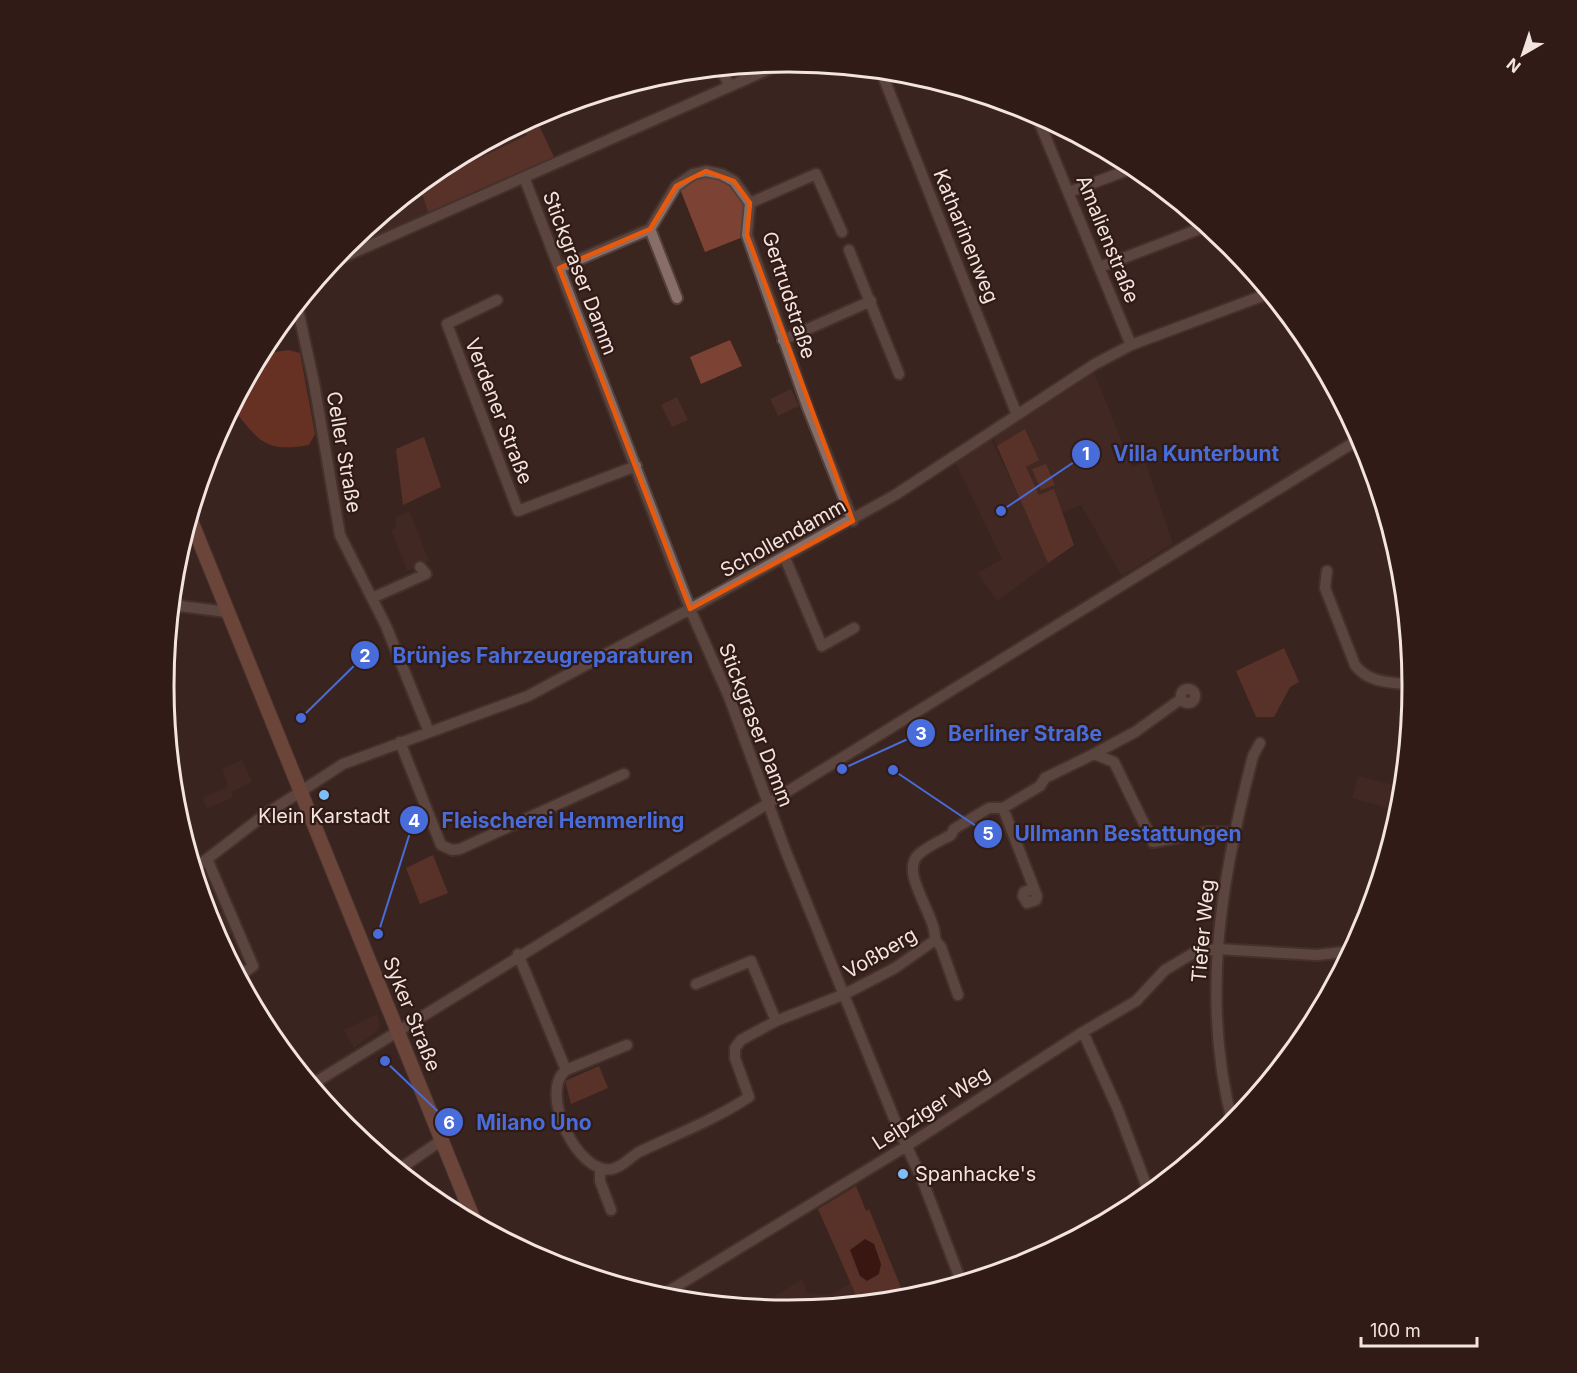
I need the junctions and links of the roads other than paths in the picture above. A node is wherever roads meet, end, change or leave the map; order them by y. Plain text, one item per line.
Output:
1 (760, 73) edge
2 (724, 75) edge
3 (884, 80) edge
4 (729, 86) junction
5 (1042, 127) edge
6 (1123, 172) edge
7 (524, 177) junction
8 (1070, 192) junction
9 (750, 203) junction
10 (650, 229) junction
11 (1199, 229) edge
12 (842, 232) dead end
13 (849, 250) dead end
14 (354, 252) edge
15 (1100, 267) junction
16 (559, 268) junction
17 (1263, 296) edge
18 (677, 298) dead end
19 (496, 300) dead end
20 (871, 301) junction
21 (299, 315) edge
22 (783, 340) junction
23 (1131, 345) junction
24 (899, 374) dead end
25 (1017, 415) junction
26 (1353, 443) edge
27 (636, 466) junction
28 (853, 521) junction
29 (194, 529) edge
30 (785, 558) junction
31 (420, 567) dead end
32 (1328, 571) dead end
33 (372, 598) junction
34 (179, 606) edge
35 (690, 609) junction
36 (227, 612) junction
37 (854, 628) dead end
38 (1403, 684) edge
39 (1181, 699) dead end
40 (429, 732) junction
41 (1116, 740) junction
42 (400, 742) junction
43 (1260, 743) dead end
44 (1094, 754) junction
45 (1114, 762) junction
46 (624, 774) dead end
47 (299, 790) junction
48 (768, 805) junction
49 (1003, 808) junction
50 (1234, 832) junction
51 (207, 859) junction
52 (201, 864) edge
53 (1033, 889) dead end
54 (936, 940) junction
55 (1218, 949) junction
56 (1343, 952) edge
57 (519, 954) junction
58 (245, 972) edge
59 (696, 984) dead end
60 (845, 994) junction
61 (958, 995) dead end
62 (776, 1021) junction
63 (398, 1030) junction
64 (1083, 1032) junction
65 (627, 1045) dead end
66 (566, 1070) junction
67 (317, 1081) edge
68 (1231, 1113) edge
69 (442, 1140) junction
70 (908, 1145) junction
71 (404, 1166) edge
72 (600, 1168) junction
73 (1146, 1186) edge
74 (611, 1210) dead end
75 (471, 1213) edge
76 (959, 1276) edge
77 (671, 1289) edge

1 - 4 street
2 - 4 street
3 - 25 street, Katharinenweg
4 - 7 street
5 - 8 street, Amalienstraße
6 - 8 street
7 - 14 street
7 - 16 street, Stickgraser Damm
8 - 15 street, Amalienstraße
9 - 10 street
9 - 12 street
9 - 22 street, Gertrudstraße
10 - 16 street
10 - 18 street
11 - 15 street
13 - 20 street
15 - 23 street, Amalienstraße
16 - 27 street, Stickgraser Damm
17 - 23 street, Schollendamm
19 - 27 street, Verdener Straße
20 - 22 street
20 - 24 street
21 - 33 street, Celler Straße
22 - 28 street, Gertrudstraße
23 - 25 street, Schollendamm
25 - 28 street, Schollendamm
26 - 48 street
27 - 35 street, Stickgraser Damm
28 - 30 street, Schollendamm
29 - 36 main road, Syker Straße
30 - 35 street, Schollendamm
30 - 37 street
31 - 33 street
32 - 38 street
33 - 40 street, Celler Straße
34 - 36 street
35 - 40 street, Schollendamm
35 - 48 street, Stickgraser Damm
36 - 47 main road, Syker Straße
39 - 41 street, Voßberg
40 - 42 street, Schollendamm
41 - 44 street, Voßberg
41 - 45 street
42 - 46 street
42 - 47 street, Schollendamm
43 - 50 street, Tiefer Weg
44 - 45 street
44 - 49 street, Voßberg
45 - 50 street
47 - 51 street, Schollendamm
47 - 63 main road, Syker Straße
48 - 57 street
48 - 60 street, Stickgraser Damm
49 - 53 street
49 - 54 street, Voßberg
50 - 55 street, Tiefer Weg
51 - 52 street, Schollendamm
51 - 58 street
54 - 60 street, Voßberg
54 - 61 street
55 - 56 street, Leipziger Weg
55 - 64 street, Leipziger Weg
55 - 68 street, Tiefer Weg
57 - 63 street
57 - 66 street
59 - 62 street
60 - 62 street, Voßberg
60 - 70 street, Stickgraser Damm
62 - 72 street, Voßberg
63 - 67 street
63 - 69 main road, Syker Straße
64 - 70 street, Leipziger Weg
64 - 73 street
65 - 66 street
66 - 72 street
69 - 71 street
69 - 75 main road, Syker Straße
70 - 76 street, Stickgraser Damm
70 - 77 street, Leipziger Weg
72 - 74 street

